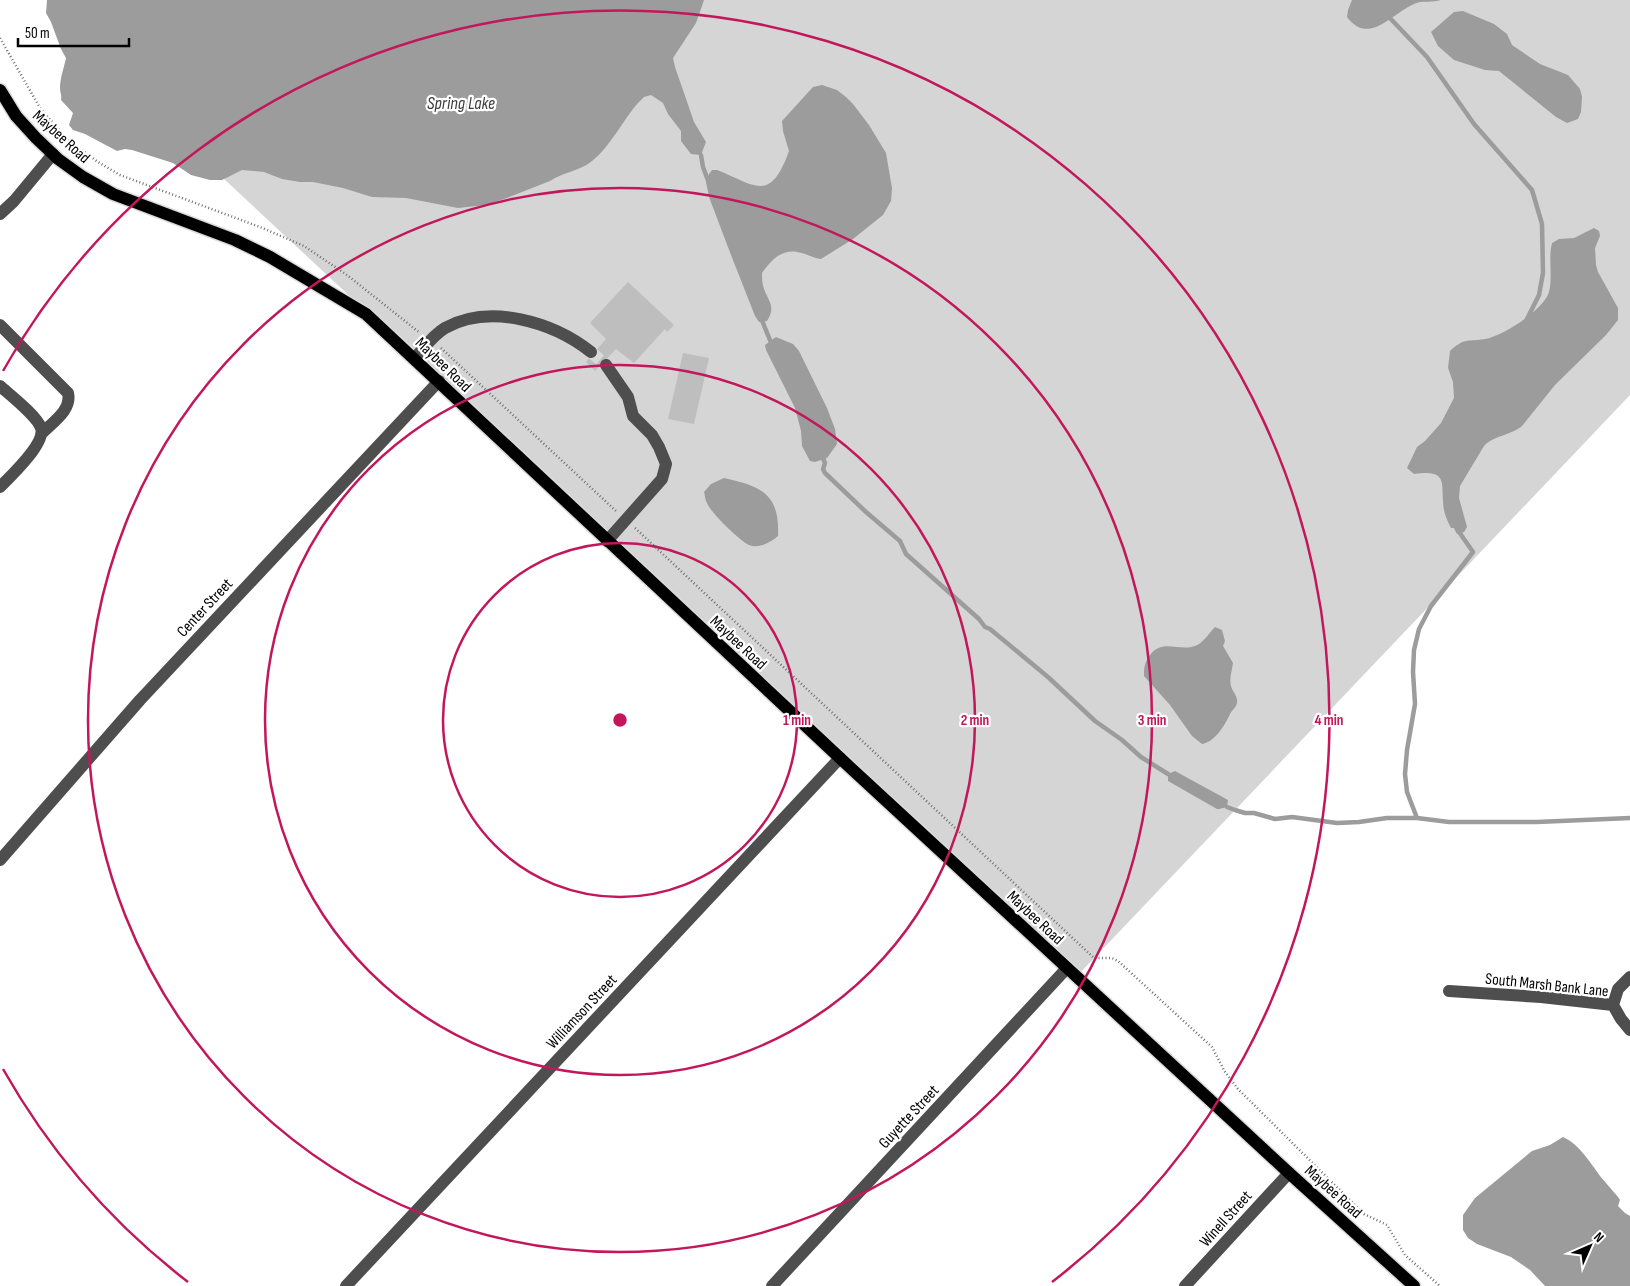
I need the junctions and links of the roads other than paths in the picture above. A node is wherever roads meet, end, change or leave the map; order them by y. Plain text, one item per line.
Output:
1 (0, 90) edge
2 (53, 154) junction
3 (0, 214) edge
4 (0, 325) edge
5 (592, 352) tunnel mouth
6 (415, 358) junction
7 (606, 364) tunnel mouth
8 (439, 382) junction
9 (0, 386) edge
10 (42, 433) junction
11 (0, 487) edge
12 (607, 541) junction
13 (840, 758) junction
14 (0, 860) edge
15 (1067, 968) junction
16 (1630, 977) edge
17 (1449, 991) dead end
18 (1613, 1005) junction
19 (1630, 1030) edge
20 (1289, 1173) junction
21 (346, 1286) edge
22 (772, 1286) edge
23 (1185, 1286) edge
24 (1414, 1286) edge

1 - 2 main road, Maybee Road
2 - 3 street
2 - 6 main road, Maybee Road
4 - 10 street
5 - 6 street
6 - 8 main road, Maybee Road
7 - 12 street
8 - 12 main road, Maybee Road
8 - 14 street, Center Street
9 - 10 street
10 - 11 street
12 - 13 main road, Maybee Road
13 - 15 main road, Maybee Road
13 - 21 street, Williamson Street
15 - 20 main road, Maybee Road
15 - 22 street, Guyette Street
16 - 18 street
17 - 18 street, South Marsh Bank Lane
18 - 19 street, South Marsh Bank Lane
20 - 23 street, Winell Street
20 - 24 main road, Maybee Road

